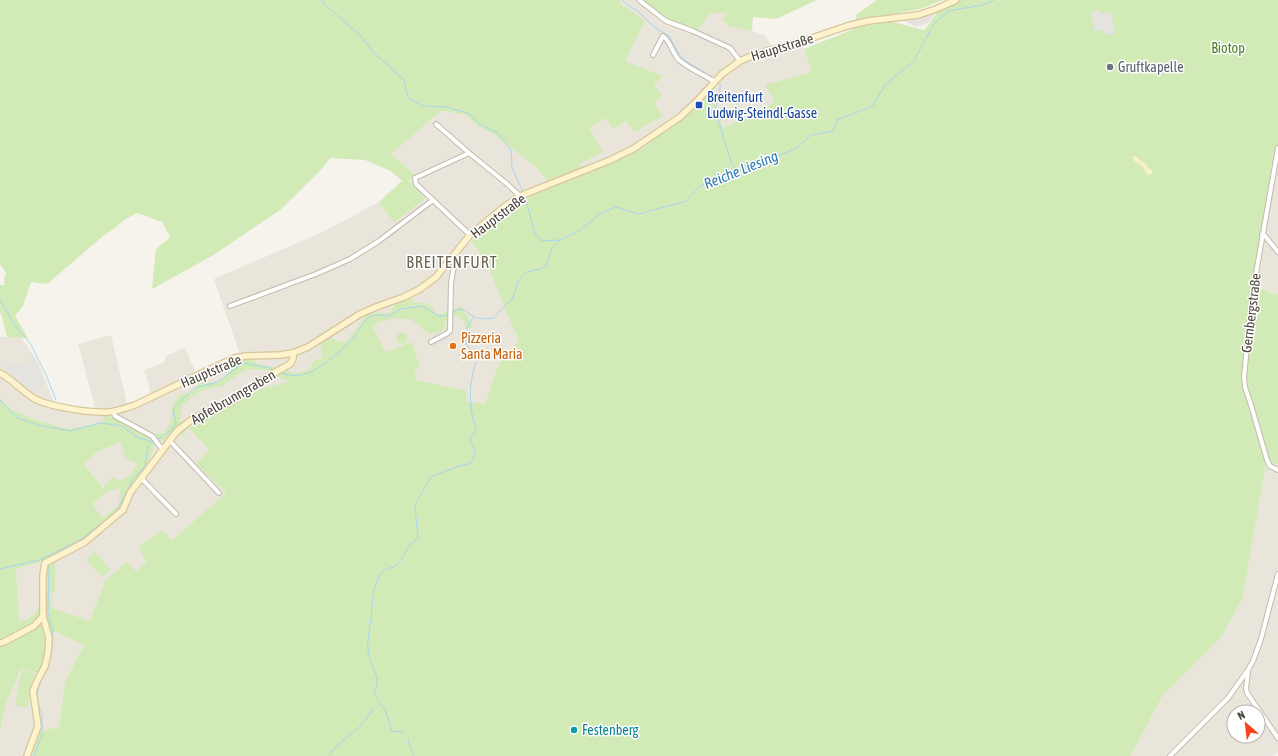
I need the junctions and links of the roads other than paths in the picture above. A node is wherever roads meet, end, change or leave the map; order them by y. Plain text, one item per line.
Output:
1 (639, 0) edge
2 (956, 0) edge
3 (653, 55) dead end
4 (740, 61) junction
5 (715, 82) junction
6 (436, 124) dead end
7 (1278, 148) edge
8 (469, 153) junction
9 (520, 196) junction
10 (433, 200) junction
11 (470, 235) junction
12 (1262, 235) junction
13 (1278, 252) edge
14 (451, 259) junction
15 (230, 306) dead end
16 (431, 342) dead end
17 (293, 353) junction
18 (0, 373) edge
19 (113, 411) junction
20 (170, 441) junction
21 (161, 447) junction
22 (1278, 470) edge
23 (141, 478) junction
24 (219, 493) dead end
25 (176, 514) dead end
26 (1278, 574) edge
27 (43, 616) junction
28 (0, 643) edge
29 (1248, 670) junction
30 (1239, 684) junction
31 (1246, 691) junction
32 (1278, 738) edge
33 (28, 756) edge
34 (1170, 756) edge

1 - 4 street
2 - 4 main road, Hauptstraße
3 - 5 street
4 - 5 main road, Hauptstraße
5 - 9 main road, Hauptstraße
6 - 8 street
7 - 12 street, Gernbergstraße
8 - 9 street
8 - 10 street
9 - 11 main road, Hauptstraße
10 - 11 street
10 - 15 street
11 - 14 main road, Hauptstraße
12 - 13 street
12 - 22 street, Gernbergstraße
14 - 16 street
14 - 17 main road, Hauptstraße
17 - 19 main road, Hauptstraße
17 - 20 main road, Apfelbrunngraben
18 - 19 main road, Hauptstraße
19 - 21 street
20 - 21 main road, Apfelbrunngraben
20 - 24 street
21 - 23 main road, Apfelbrunngraben
23 - 25 street
23 - 27 main road, Apfelbrunngraben
26 - 29 street
27 - 28 main road
27 - 33 main road
29 - 30 street
29 - 31 street
30 - 31 street
30 - 34 street
31 - 32 street

